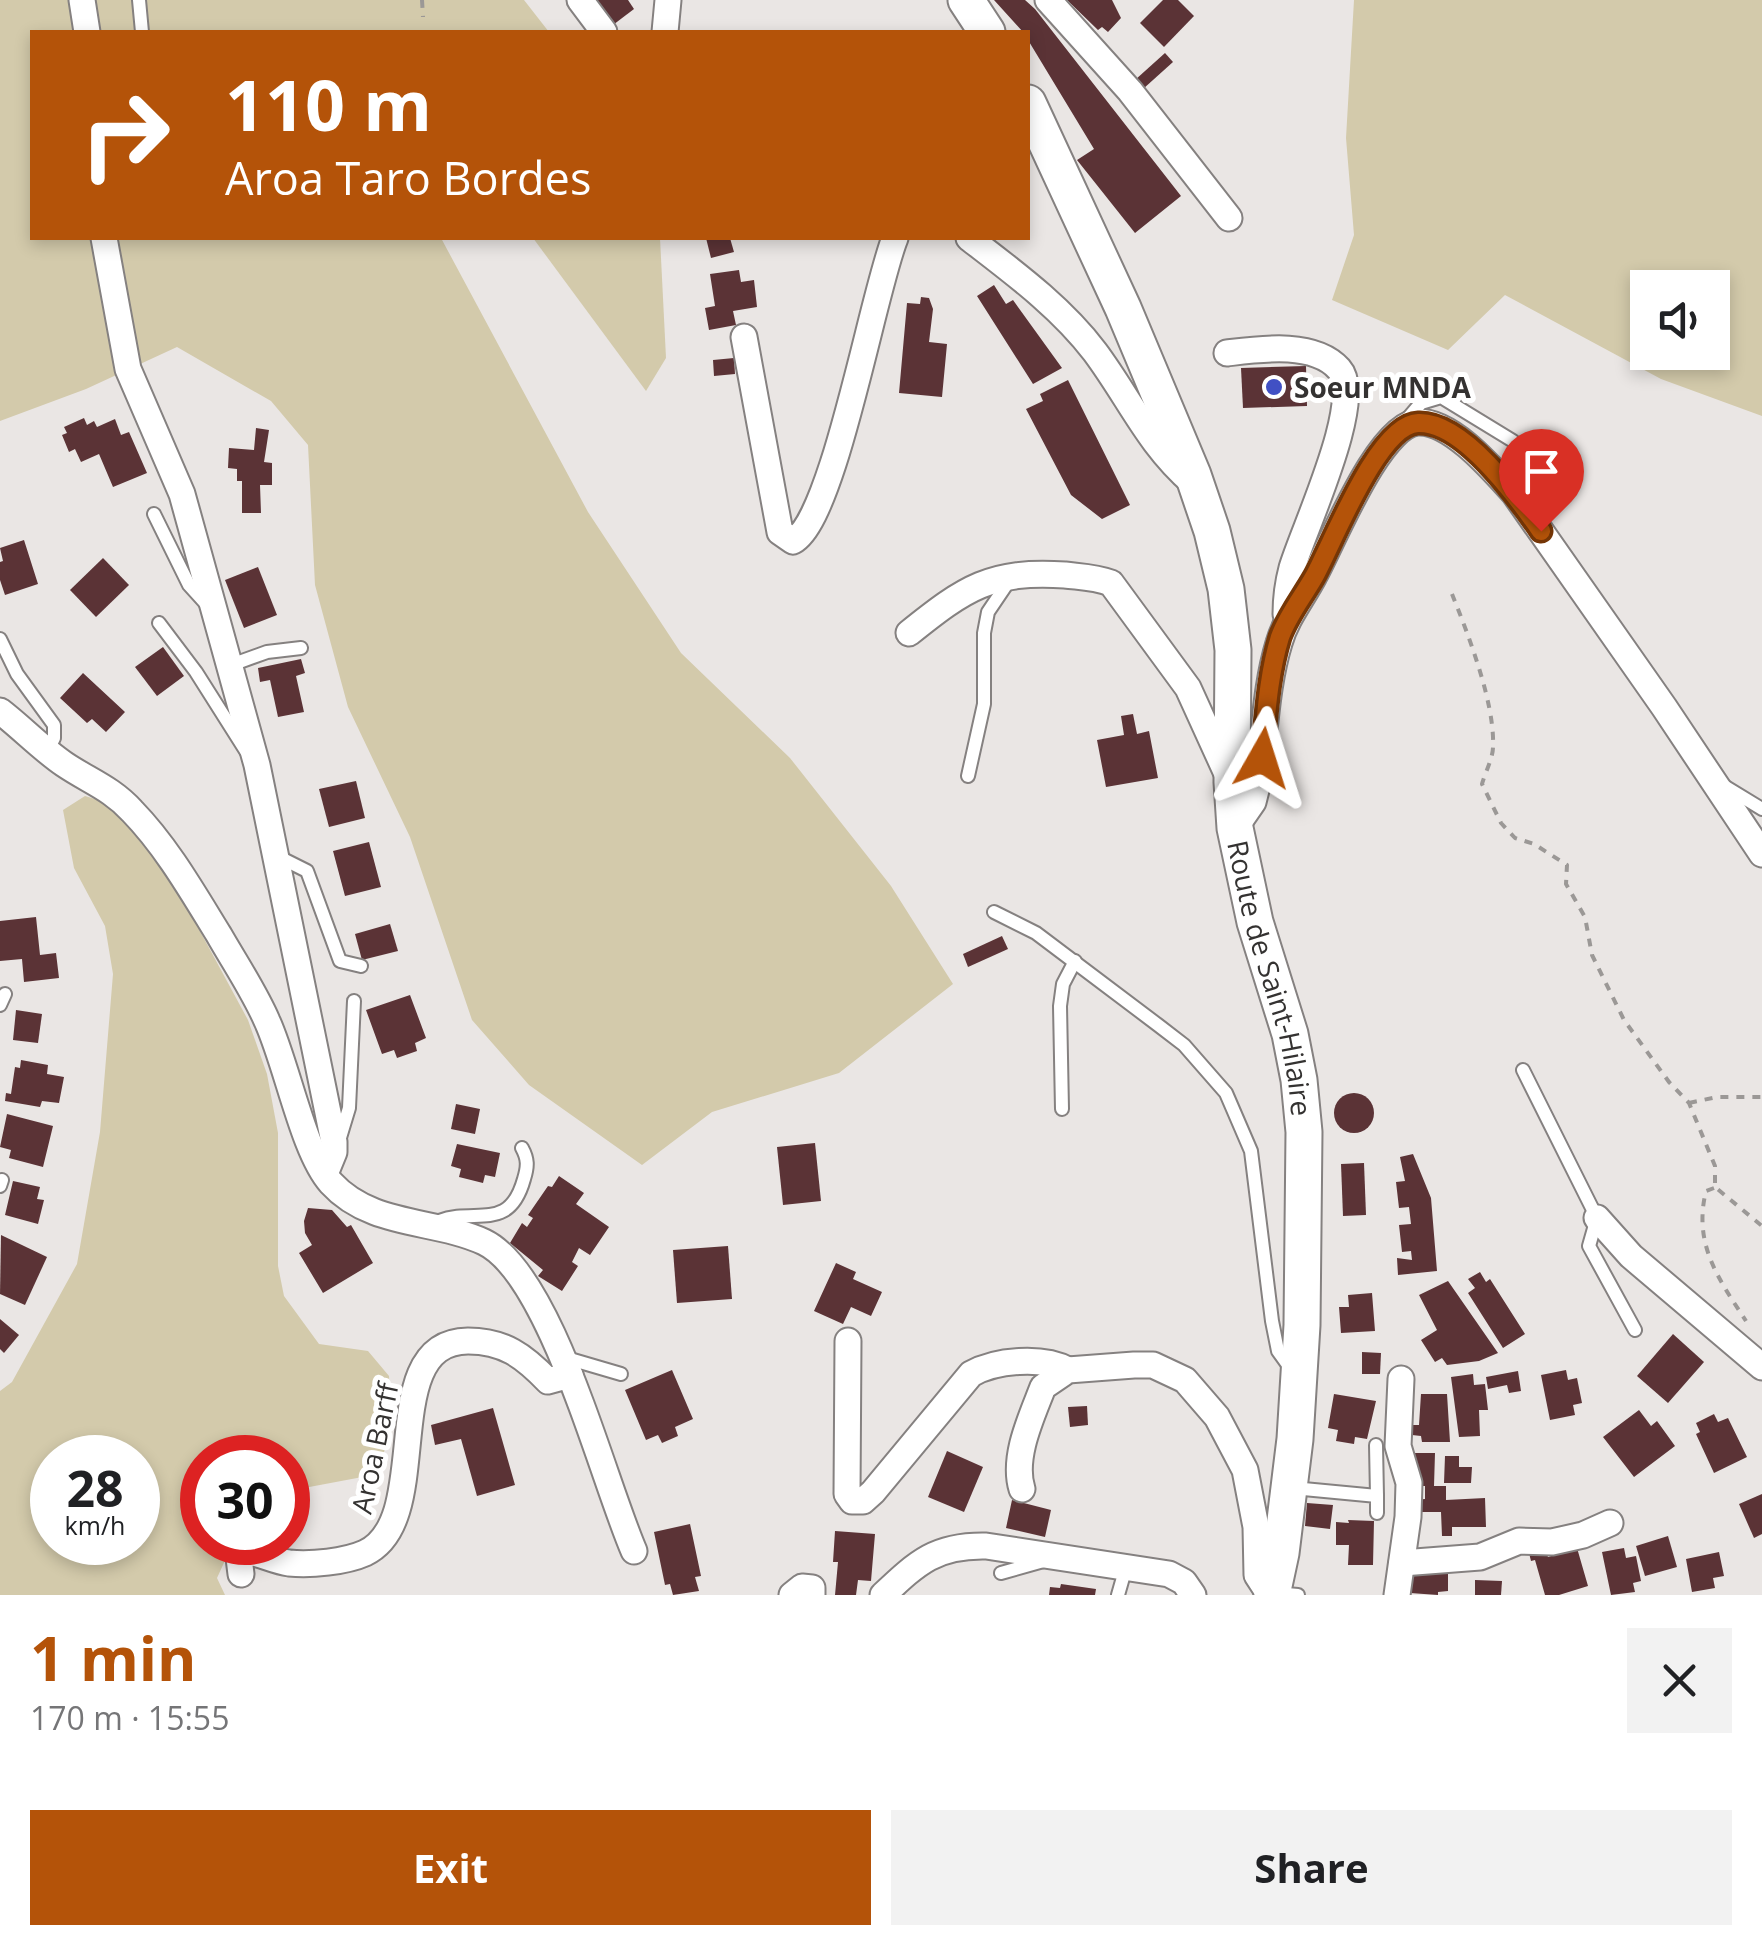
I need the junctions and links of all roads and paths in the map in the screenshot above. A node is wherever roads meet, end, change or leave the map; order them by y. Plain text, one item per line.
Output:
1 (82, 0) edge
2 (138, 0) edge
3 (422, 0) edge
4 (580, 0) edge
5 (668, 0) edge
6 (966, 0) edge
7 (1048, 0) edge
8 (423, 17) dead end
9 (87, 30) edge
10 (142, 30) edge
11 (602, 30) edge
12 (665, 30) edge
13 (986, 30) edge
14 (1030, 107) edge
15 (1229, 218) dead end
16 (104, 240) edge
17 (894, 240) edge
18 (970, 240) edge
19 (744, 337) dead end
20 (1228, 353) dead end
21 (1395, 434) junction
22 (1513, 442) dead end
23 (1196, 486) junction
24 (154, 514) dead end
25 (1013, 576) junction
26 (1452, 594) dead end
27 (214, 610) junction
28 (159, 623) dead end
29 (1285, 624) junction
30 (910, 633) dead end
31 (0, 639) edge
32 (301, 648) dead end
33 (230, 665) junction
34 (0, 711) edge
35 (56, 757) junction
36 (257, 764) junction
37 (968, 776) dead end
38 (1714, 781) junction
39 (1232, 782) junction
40 (1762, 809) edge
41 (1235, 828) junction
42 (1762, 854) edge
43 (276, 855) junction
44 (994, 912) dead end
45 (1074, 962) junction
46 (361, 966) dead end
47 (354, 1001) dead end
48 (1523, 1070) dead end
49 (1762, 1098) edge
50 (1688, 1102) junction
51 (1062, 1109) dead end
52 (522, 1148) dead end
53 (330, 1163) junction
54 (1715, 1187) junction
55 (1598, 1218) junction
56 (427, 1226) junction
57 (1762, 1226) edge
58 (1635, 1330) dead end
59 (1753, 1332) dead end
60 (848, 1342) dead end
61 (566, 1366) junction
62 (1762, 1367) edge
63 (1068, 1370) junction
64 (621, 1374) dead end
65 (1298, 1379) junction
66 (1400, 1379) dead end
67 (1376, 1445) dead end
68 (1290, 1488) junction
69 (1022, 1489) dead end
70 (1376, 1496) junction
71 (1377, 1513) dead end
72 (1610, 1522) dead end
73 (634, 1551) dead end
74 (1054, 1558) junction
75 (1402, 1563) junction
76 (1126, 1567) junction
77 (1002, 1573) dead end
78 (241, 1574) dead end
79 (1278, 1594) edge
80 (792, 1595) edge
81 (812, 1595) edge
82 (883, 1595) edge
83 (1118, 1595) edge
84 (1194, 1595) edge
85 (1397, 1595) edge

1 - 9 street
2 - 10 lane
3 - 8 path
4 - 11 street
5 - 12 street
6 - 13 main road
7 - 15 street
14 - 23 main road, Route de Saint-Hilaire
16 - 27 street
17 - 19 street
18 - 23 street
20 - 29 street
21 - 22 lane
21 - 29 street
21 - 38 street
23 - 39 main road, Route de Saint-Hilaire
24 - 27 lane
25 - 30 street
25 - 37 lane
25 - 39 street
26 - 50 path
27 - 33 street
28 - 36 lane
29 - 41 street
31 - 35 lane
32 - 33 lane
33 - 36 street
34 - 35 street
35 - 53 street
36 - 43 street
38 - 40 lane
38 - 42 street
39 - 41 main road, Route de Saint-Hilaire
41 - 65 main road, Route de Saint-Hilaire
43 - 46 lane
43 - 53 street
44 - 45 lane
45 - 51 lane
45 - 65 lane
47 - 53 lane
48 - 55 lane
49 - 50 path
50 - 54 path
52 - 56 lane
53 - 56 street
54 - 57 path
54 - 59 path
55 - 58 lane
55 - 62 street
56 - 61 street
60 - 63 street
61 - 64 lane, Aroa Barff
61 - 73 street
61 - 78 street, Aroa Barff
63 - 69 street
63 - 79 street
65 - 68 main road, Route de Saint-Hilaire
66 - 75 street
67 - 70 lane
68 - 70 lane
68 - 79 main road, Route de Saint-Hilaire
70 - 71 lane
72 - 75 street
74 - 76 street
74 - 77 lane
74 - 82 street
75 - 85 street
76 - 83 lane
76 - 84 street
80 - 81 street

